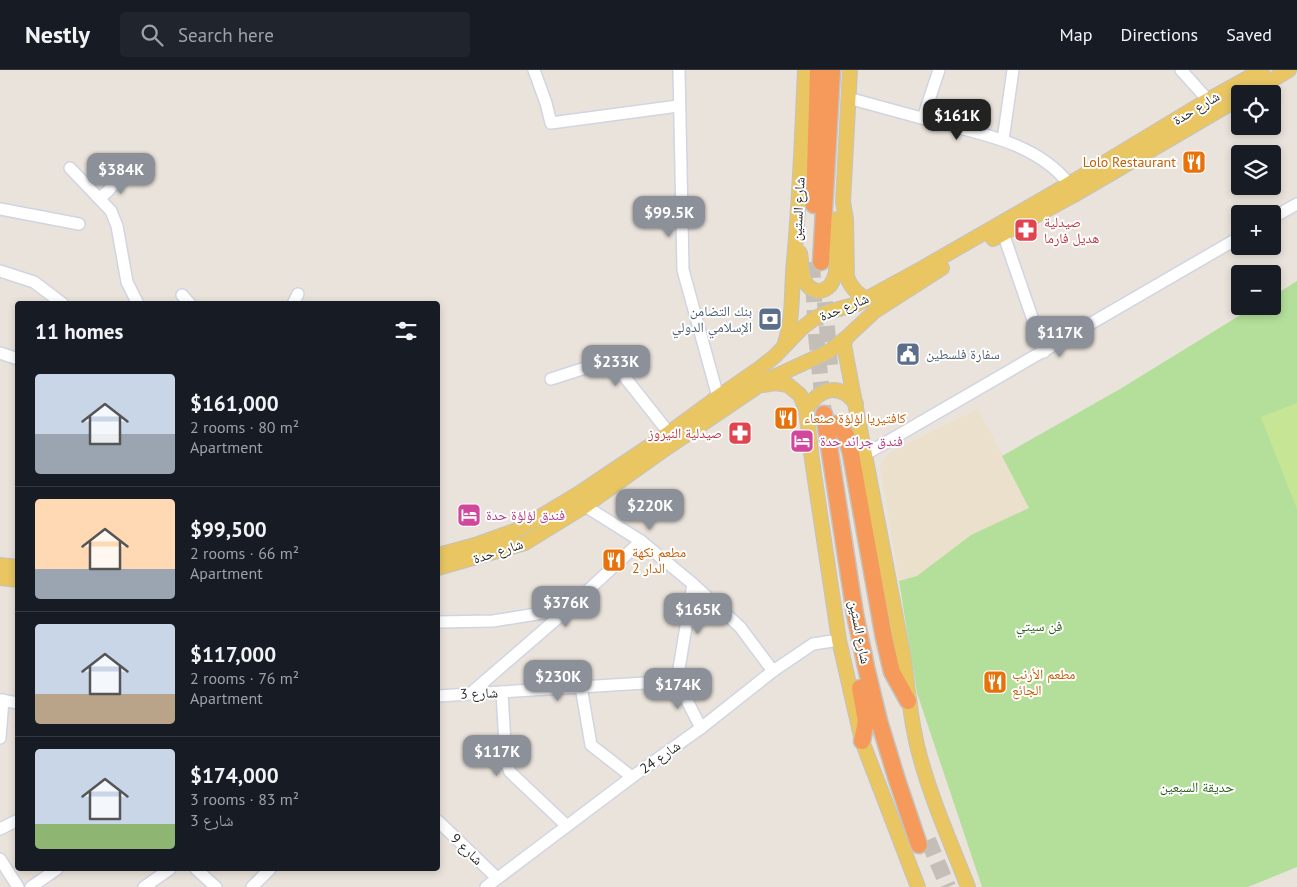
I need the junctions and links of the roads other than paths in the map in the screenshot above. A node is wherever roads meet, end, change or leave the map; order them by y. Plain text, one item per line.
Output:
1 (534, 70) edge
2 (678, 70) edge
3 (805, 70) edge
4 (818, 70) edge
5 (832, 70) edge
6 (850, 70) edge
7 (938, 70) edge
8 (1013, 70) edge
9 (1181, 70) edge
10 (1262, 70) edge
11 (1289, 70) edge
12 (1263, 85) edge
13 (848, 98) junction
14 (1208, 100) junction
15 (1231, 103) edge
16 (678, 106) junction
17 (923, 118) junction
18 (1003, 140) junction
19 (70, 168) dead end
20 (122, 173) dead end
21 (1069, 184) junction
22 (100, 198) junction
23 (843, 202) junction
24 (1297, 204) edge
25 (0, 209) edge
26 (1281, 213) edge
27 (79, 224) dead end
28 (1003, 233) junction
29 (797, 240) junction
30 (1231, 242) edge
31 (0, 270) edge
32 (866, 299) junction
33 (59, 301) edge
34 (136, 301) edge
35 (846, 338) junction
36 (784, 346) junction
37 (1044, 352) junction
38 (0, 354) edge
39 (15, 358) edge
40 (551, 379) dead end
41 (759, 385) junction
42 (718, 397) junction
43 (856, 404) junction
44 (806, 409) junction
45 (830, 420) junction
46 (670, 433) junction
47 (866, 454) junction
48 (585, 506) junction
49 (543, 515) junction
50 (552, 526) junction
51 (642, 541) junction
52 (440, 554) edge
53 (0, 565) edge
54 (15, 567) edge
55 (440, 567) edge
56 (0, 578) edge
57 (15, 580) edge
58 (693, 584) junction
59 (568, 609) junction
60 (440, 622) edge
61 (839, 640) junction
62 (773, 671) junction
63 (678, 681) junction
64 (580, 687) junction
65 (502, 692) junction
66 (471, 693) junction
67 (440, 696) edge
68 (2, 700) edge
69 (908, 701) junction
70 (15, 702) edge
71 (701, 728) junction
72 (0, 738) edge
73 (862, 742) junction
74 (632, 777) junction
75 (15, 822) edge
76 (440, 823) edge
77 (567, 826) junction
78 (0, 829) edge
79 (924, 842) tunnel mouth
80 (0, 859) edge
81 (54, 871) edge
82 (167, 871) edge
83 (198, 871) edge
84 (268, 871) edge
85 (498, 878) junction
86 (18, 887) edge
87 (31, 887) edge
88 (144, 887) edge
89 (216, 887) edge
90 (252, 887) edge
91 (486, 887) edge
92 (918, 887) edge
93 (968, 887) edge

1 - 16 street
2 - 16 street
3 - 29 main road, شارع الستين
4 - 5 highway, شارع الستين
6 - 13 main road
7 - 17 street
8 - 18 street
9 - 14 street
10 - 14 main road, شارع حدة
11 - 12 main road
13 - 17 street
13 - 23 main road
14 - 21 main road, شارع حدة
15 - 28 main road, شارع حدة
16 - 42 street
17 - 18 street
18 - 21 street
19 - 22 street
20 - 22 street
21 - 32 main road, شارع حدة
22 - 34 street
23 - 29 main road
23 - 32 main road
24 - 26 street
25 - 27 street
28 - 35 main road, شارع حدة
28 - 37 street
29 - 36 main road, شارع الستين
30 - 37 street
31 - 33 street
32 - 36 main road, شارع حدة
35 - 41 main road, شارع حدة
35 - 43 main road
36 - 42 main road, شارع حدة
37 - 47 street
38 - 39 street
40 - 46 street
41 - 44 main road
41 - 48 main road, شارع حدة
42 - 46 main road, شارع حدة
43 - 44 main road
43 - 47 main road
44 - 61 main road
45 - 69 highway
45 - 73 highway
45 - 79 highway, شارع الستين
46 - 49 main road, شارع حدة
47 - 69 main road
48 - 50 main road, شارع حدة
48 - 51 street
49 - 50 main road
49 - 52 main road, شارع حدة
50 - 55 main road, شارع حدة
51 - 58 street
51 - 59 street
53 - 54 main road
56 - 57 main road
58 - 62 street
58 - 63 street
59 - 60 street
59 - 66 street
61 - 62 street, شارع 24
61 - 73 main road
62 - 71 street, شارع 24
63 - 64 street, شارع 3
63 - 71 street
64 - 65 street, شارع 3
64 - 74 street
65 - 66 street, شارع 3
65 - 77 street
66 - 67 street, شارع 3
68 - 70 street
68 - 72 street
69 - 93 main road
71 - 74 street, شارع 24
73 - 92 main road
74 - 77 street, شارع 24
75 - 78 street
76 - 85 street, شارع 9
77 - 85 street, شارع 24
80 - 86 street
81 - 87 street
82 - 88 street
83 - 89 street
84 - 90 street
85 - 91 street, شارع 24

